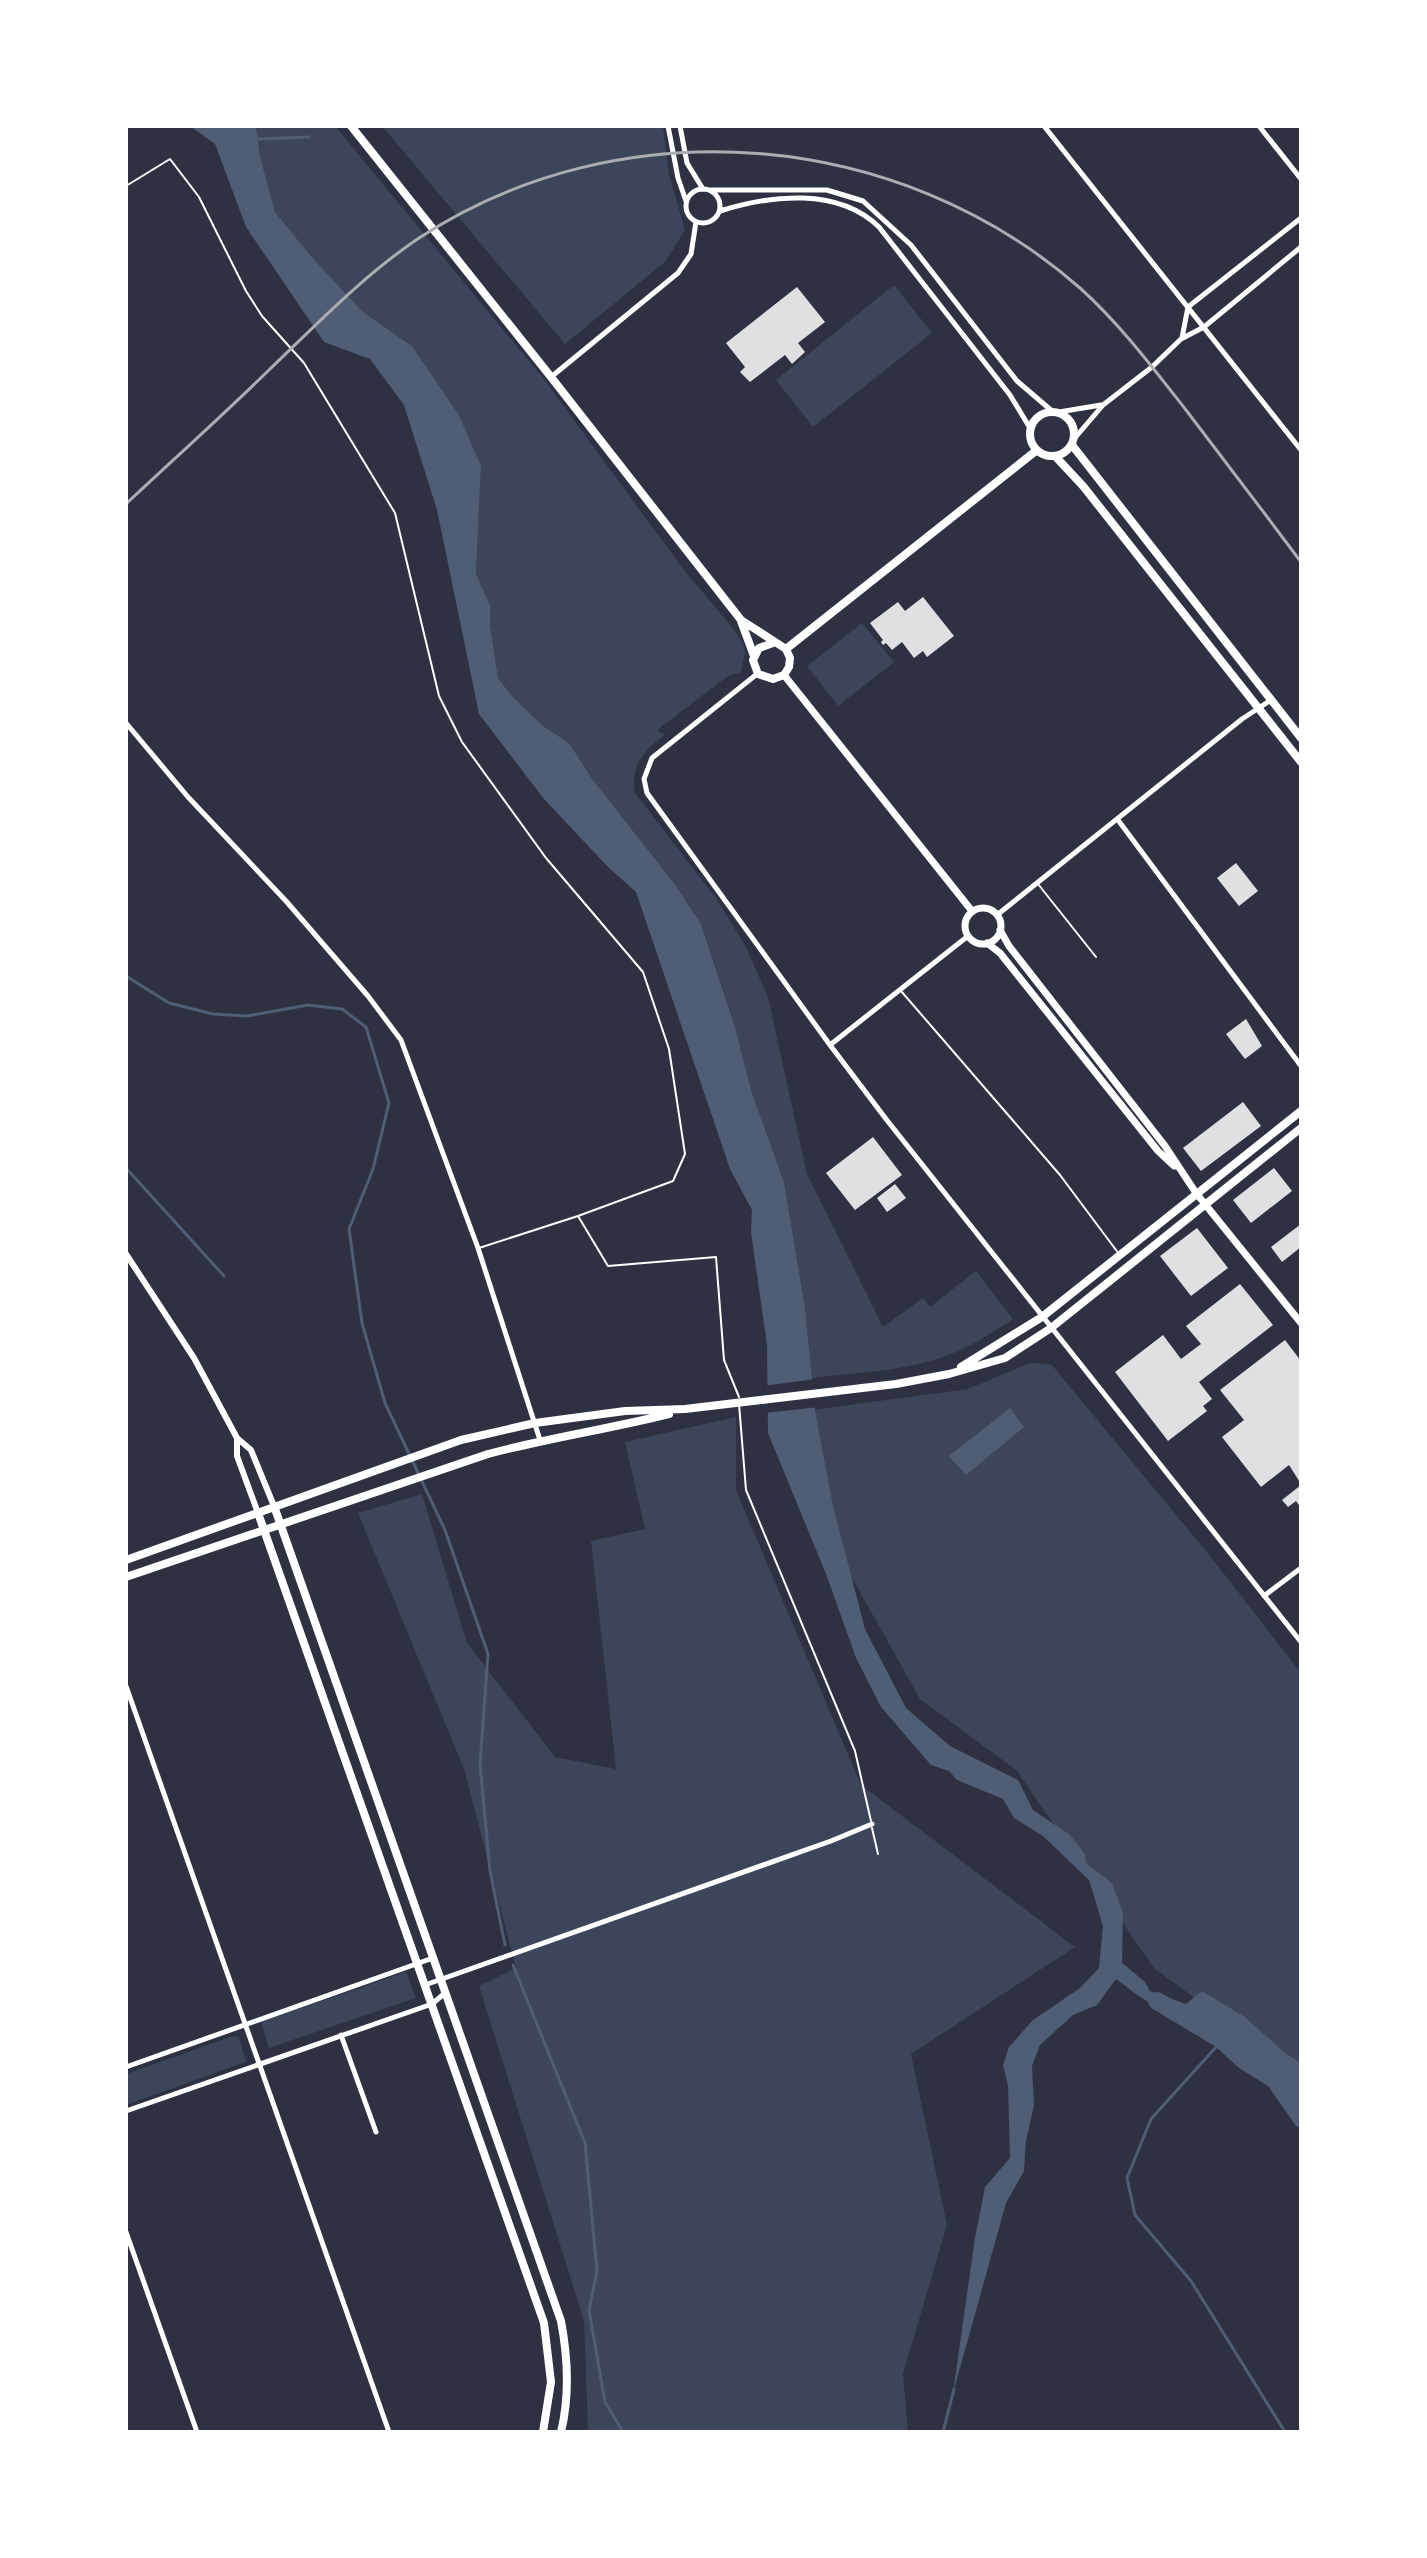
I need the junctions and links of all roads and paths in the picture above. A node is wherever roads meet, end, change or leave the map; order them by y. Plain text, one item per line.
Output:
1 (351, 126) edge
2 (668, 126) edge
3 (680, 126) edge
4 (1044, 126) edge
5 (1259, 126) edge
6 (1301, 179) edge
7 (126, 186) edge
8 (703, 189) junction
9 (711, 190) junction
10 (686, 202) junction
11 (720, 211) junction
12 (1301, 218) edge
13 (696, 222) junction
14 (1301, 247) edge
15 (1188, 307) junction
16 (1204, 327) junction
17 (1181, 339) junction
18 (551, 377) junction
19 (1103, 405) junction
20 (1056, 412) junction
21 (1030, 428) junction
22 (1073, 442) junction
23 (1037, 450) junction
24 (1301, 450) edge
25 (1055, 456) junction
26 (741, 620) junction
27 (773, 643) junction
28 (786, 649) junction
29 (754, 656) junction
30 (758, 674) junction
31 (784, 675) junction
32 (1271, 700) junction
33 (1258, 708) junction
34 (126, 723) edge
35 (1301, 738) edge
36 (1301, 762) edge
37 (1118, 820) junction
38 (1037, 883) junction
39 (972, 911) junction
40 (997, 915) junction
41 (1000, 930) junction
42 (968, 936) junction
43 (987, 943) junction
44 (1096, 957) dead end
45 (901, 991) junction
46 (830, 1045) junction
47 (1301, 1066) edge
48 (1301, 1111) edge
49 (1301, 1128) edge
50 (1181, 1173) junction
51 (1196, 1193) junction
52 (1205, 1203) junction
53 (578, 1216) junction
54 (478, 1248) junction
55 (126, 1254) edge
56 (1120, 1255) junction
57 (1042, 1317) junction
58 (1301, 1323) edge
59 (1051, 1328) junction
60 (949, 1374) junction
61 (685, 1409) junction
62 (535, 1423) junction
63 (237, 1438) junction
64 (540, 1440) junction
65 (274, 1506) junction
66 (258, 1513) junction
67 (280, 1524) junction
68 (264, 1530) junction
69 (126, 1560) edge
70 (1301, 1568) edge
71 (126, 1577) edge
72 (1264, 1596) junction
73 (1301, 1642) edge
74 (126, 1686) edge
75 (872, 1824) junction
76 (878, 1854) dead end
77 (433, 1958) junction
78 (418, 1964) junction
79 (441, 1979) junction
80 (425, 1985) junction
81 (445, 1992) junction
82 (432, 2004) junction
83 (245, 2023) junction
84 (341, 2035) junction
85 (258, 2063) junction
86 (126, 2067) edge
87 (126, 2111) edge
88 (376, 2132) dead end
89 (126, 2232) edge
90 (197, 2432) edge
91 (389, 2432) edge
92 (543, 2432) edge
93 (561, 2432) edge

1 - 18 main road
2 - 10 street
3 - 8 street
4 - 15 street
5 - 6 street
7 - 53 lane
8 - 9 street
8 - 10 street
9 - 11 street
9 - 20 street
10 - 13 street
11 - 13 street
11 - 21 street
12 - 15 street
13 - 18 street
14 - 16 street
15 - 16 street
15 - 17 street
16 - 17 street
16 - 24 street
17 - 19 street
18 - 26 main road
19 - 20 street
19 - 22 street
20 - 21 main road
20 - 22 main road
21 - 23 main road
22 - 25 main road
22 - 32 main road
23 - 25 main road
23 - 28 main road
25 - 33 main road
26 - 27 main road
26 - 29 main road
27 - 28 main road
27 - 29 main road
28 - 31 main road
29 - 30 main road
30 - 31 main road
30 - 46 street
31 - 39 main road
32 - 33 street
32 - 35 main road
33 - 36 main road
33 - 37 street
34 - 54 street
37 - 38 street
37 - 47 street
38 - 40 street
38 - 44 lane
39 - 40 main road
39 - 42 main road
40 - 41 main road
41 - 43 main road
41 - 50 main road
42 - 43 main road
42 - 45 street
43 - 50 main road
45 - 46 street
45 - 56 lane
46 - 57 street
48 - 51 main road
49 - 52 main road
50 - 51 main road
51 - 52 main road
51 - 56 main road
52 - 58 main road
52 - 59 main road
53 - 54 lane
53 - 75 lane
54 - 62 street
55 - 63 street
56 - 57 main road
57 - 59 street
57 - 60 main road
59 - 60 main road
59 - 72 street
60 - 61 main road
61 - 62 main road
61 - 64 main road
62 - 64 street
62 - 65 main road
63 - 65 street
63 - 66 street
64 - 67 main road
65 - 66 main road
65 - 67 main road
66 - 68 main road
66 - 69 main road
67 - 68 main road
67 - 77 main road
68 - 71 main road
68 - 78 main road
70 - 72 street
72 - 73 street
74 - 83 street
75 - 76 lane
75 - 79 street
77 - 78 street
77 - 79 main road
78 - 80 main road
78 - 83 street
79 - 80 street
79 - 81 main road
80 - 82 main road
81 - 82 street
81 - 93 main road
82 - 84 street
82 - 92 main road
83 - 85 street
83 - 86 street
84 - 85 street
84 - 88 street
85 - 87 street
85 - 91 street
89 - 90 street

